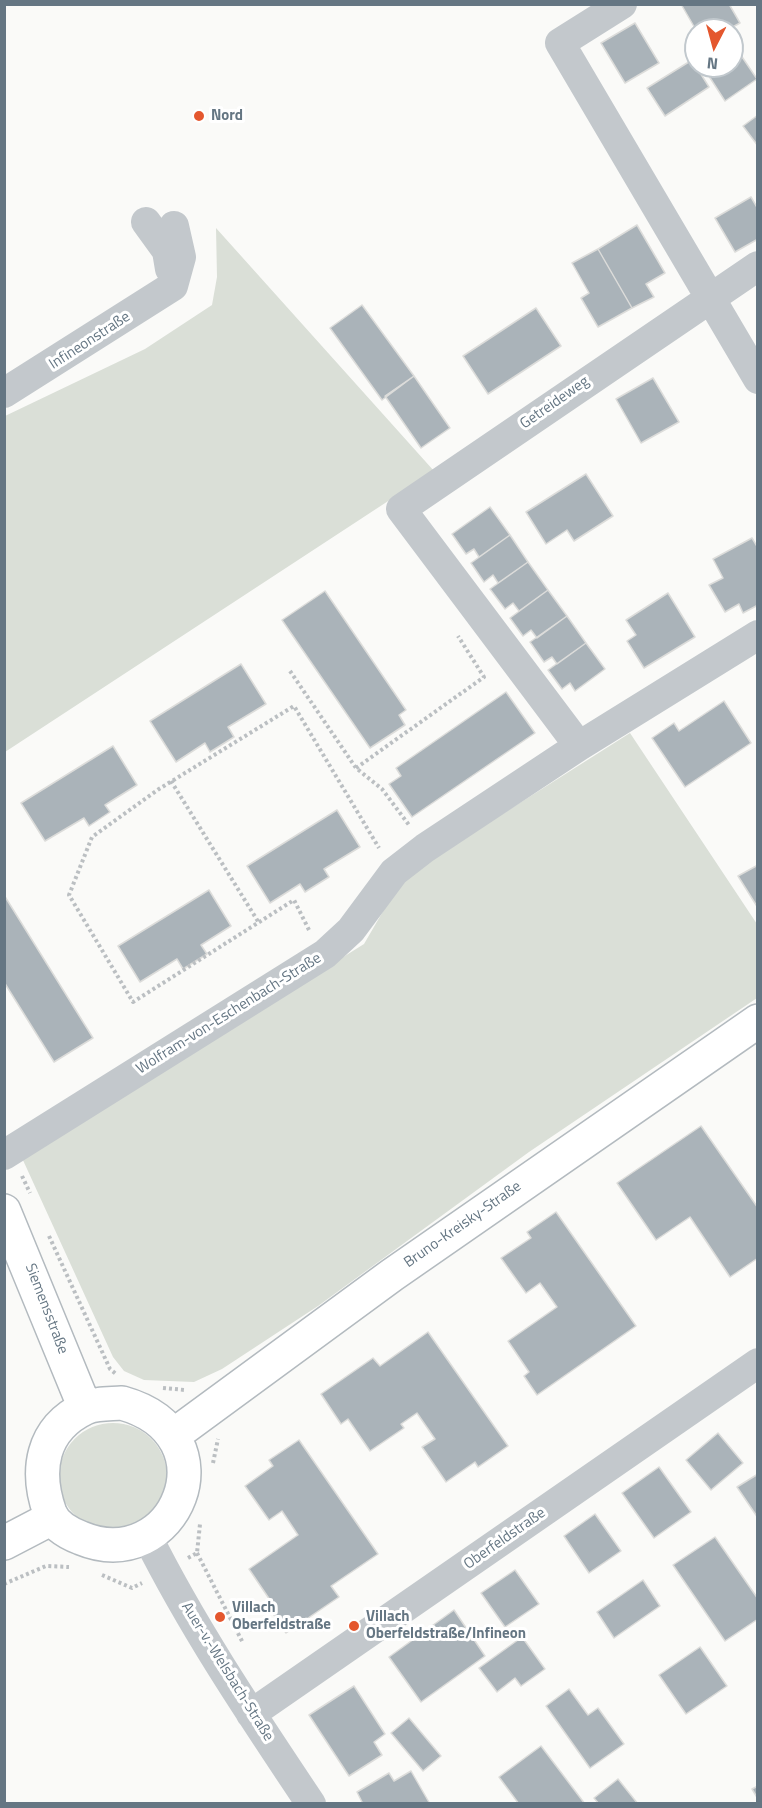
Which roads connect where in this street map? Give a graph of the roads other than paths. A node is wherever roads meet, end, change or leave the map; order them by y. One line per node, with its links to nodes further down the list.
1 (622, 4): 4 (street)
2 (160, 224): 6 (street, Infineonstraße)
3 (758, 266): 4 (street, Getreideweg)
4 (708, 297): 5 (street); 8 (street, Getreideweg)
5 (758, 378)
6 (4, 393)
7 (758, 635): 8 (street, Wolfram-von-Eschenbach-Straße)
8 (579, 746): 10 (street, Wolfram-von-Eschenbach-Straße)
9 (758, 1021): 14 (street, Bruno-Kreisky-Straße)
10 (8, 1153)
11 (19, 1207): 13 (street, Siemensstraße)
12 (758, 1363): 18 (street, Oberfeldstraße)
13 (84, 1408): 14 (street); 15 (street)
14 (174, 1435): 16 (street)
15 (52, 1518): 16 (street); 17 (street)
16 (147, 1536): 18 (street, Auer-v.-Welsbach-Straße)
17 (4, 1544)
18 (251, 1714): 19 (street, Auer-v.-Welsbach-Straße)
19 (311, 1803)

